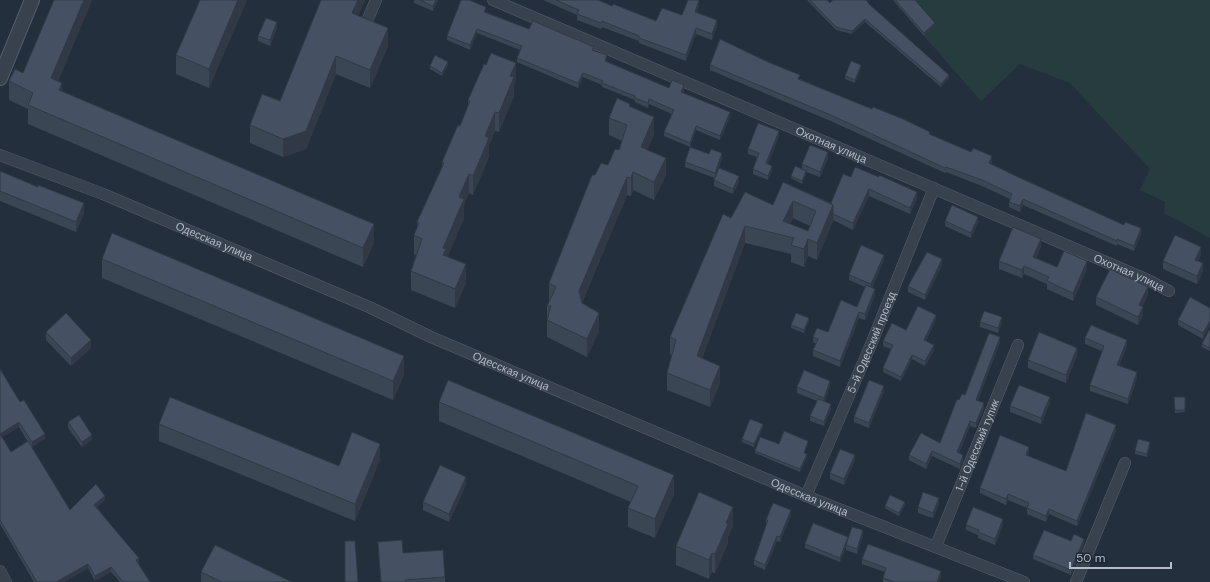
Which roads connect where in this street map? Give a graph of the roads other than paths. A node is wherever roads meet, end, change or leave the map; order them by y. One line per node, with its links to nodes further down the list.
1 (32, 0): 5 (street)
2 (376, 0): 4 (street)
3 (492, 0): 7 (street, Охотная улица)
4 (365, 26)
5 (0, 78)
6 (0, 155): 11 (street, Одесская улица)
7 (934, 188): 8 (street, Охотная улица); 11 (street, 5-й Одесский проезд)
8 (1169, 291)
9 (1018, 345): 12 (street, 1-й Одесский тупик)
10 (1124, 463): 16 (street)
11 (806, 496): 12 (street, Одесская улица)
12 (936, 546): 15 (street, Одесская улица)
13 (0, 571): 14 (street)
14 (6, 582)
15 (1024, 582)
16 (1076, 582)

